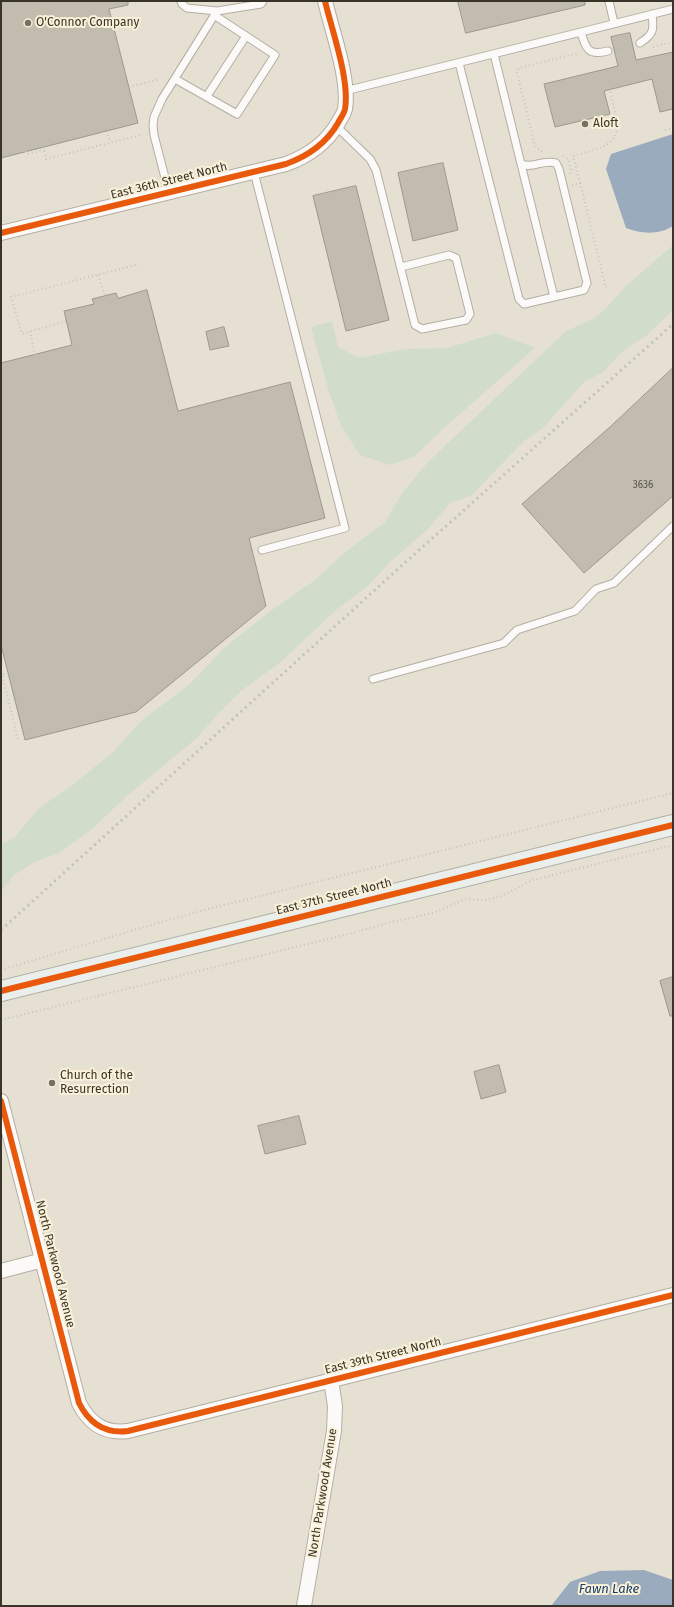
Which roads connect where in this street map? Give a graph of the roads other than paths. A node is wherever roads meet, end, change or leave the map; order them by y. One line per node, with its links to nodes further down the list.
1 (181, 1): 6 (lane)
2 (263, 1): 6 (lane)
3 (325, 1): 16 (street, East 36th Street North)
4 (609, 1): 8 (lane)
5 (673, 9): 7 (lane)
6 (215, 13): 10 (lane); 15 (lane)
7 (652, 14): 8 (lane); 11 (lane)
8 (614, 23): 9 (lane)
9 (581, 32): 12 (lane); 13 (lane)
10 (246, 36): 17 (lane); 17 (lane)
11 (640, 43)
12 (494, 54): 14 (lane); 19 (lane)
13 (610, 54)
14 (459, 63): 16 (lane); 24 (lane)
15 (175, 79): 17 (lane); 21 (lane)
16 (345, 91): 18 (street, East 36th Street North)
17 (207, 96)
18 (334, 129): 20 (street, East 36th Street North); 23 (lane)
19 (521, 164): 24 (lane); 24 (lane)
20 (254, 172): 21 (street, East 36th Street North); 26 (lane)
21 (169, 193): 22 (street, East 36th Street North)
22 (1, 233)
23 (401, 266): 23 (lane)
24 (554, 297)
25 (673, 526): 27 (lane)
26 (262, 550)
27 (373, 679)
28 (673, 825): 29 (main road, East 37th Street North)
29 (1, 991)
30 (1, 1101): 31 (street, North Parkwood Avenue)
31 (43, 1260): 32 (street); 35 (street, North Parkwood Avenue)
32 (1, 1271)
33 (673, 1295): 34 (street, East 39th Street North)
34 (331, 1380): 35 (street, East 39th Street North); 36 (street, North Parkwood Avenue)
35 (98, 1426)
36 (304, 1606)

